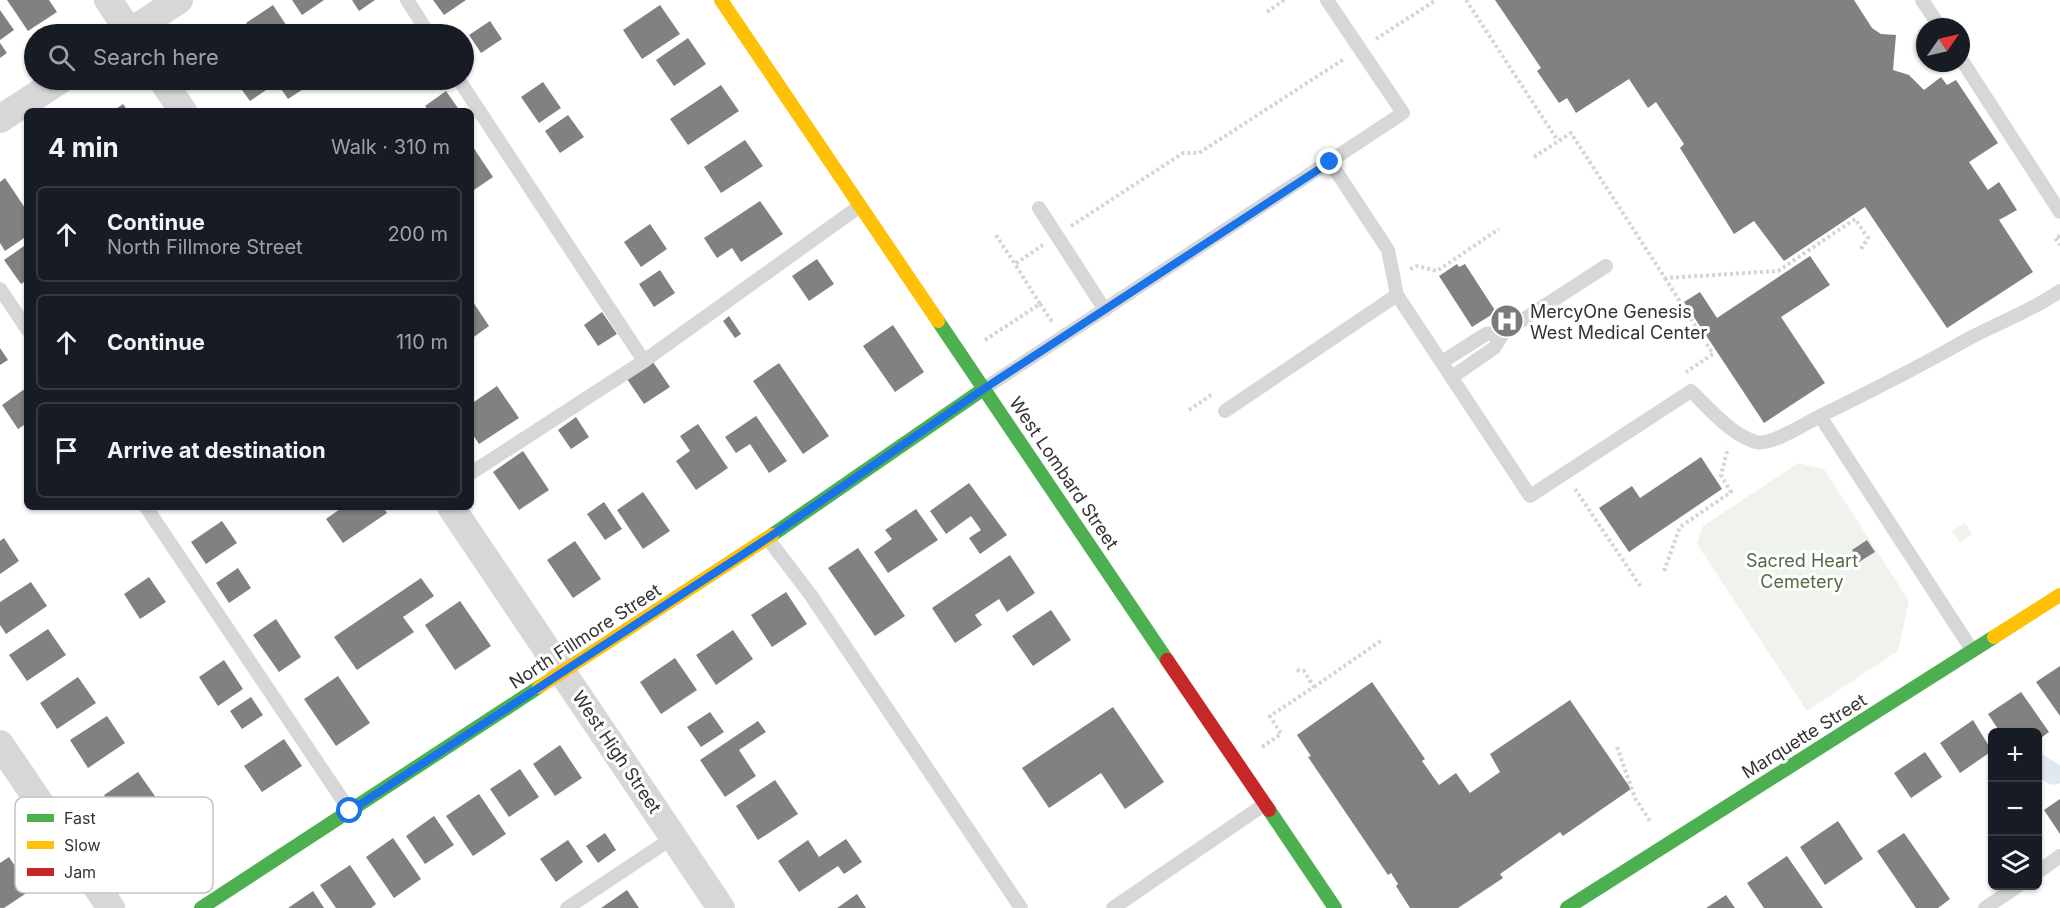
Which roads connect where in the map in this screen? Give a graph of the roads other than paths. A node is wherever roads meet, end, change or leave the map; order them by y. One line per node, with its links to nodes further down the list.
1 (108, 0): 8 (street)
2 (179, 0): 9 (street)
3 (407, 0): 10 (lane)
4 (721, 0): 18 (street, West Lombard Street)
5 (1328, 0): 17 (lane)
6 (1922, 0): 7 (lane)
7 (1934, 18)
8 (124, 24)
9 (144, 24)
10 (423, 24)
11 (1969, 72): 20 (lane)
12 (45, 90): 16 (street)
13 (169, 90): 15 (street)
14 (466, 90): 28 (lane)
15 (181, 108)
16 (0, 119)
17 (1330, 162): 24 (lane); 25 (lane)
18 (861, 206): 28 (lane); 31 (street, West Lombard Street)
19 (1039, 208): 25 (lane)
20 (2060, 212)
21 (1606, 266): 27 (lane)
22 (0, 289): 26 (lane)
23 (2060, 291): 33 (lane)
24 (1397, 295): 29 (lane); 32 (lane)
25 (1105, 310): 31 (lane)
26 (24, 325)
27 (1504, 332): 29 (lane); 30 (lane)
28 (644, 361): 34 (lane)
29 (1442, 362): 30 (lane)
30 (1452, 377): 33 (lane)
31 (985, 388): 37 (street, North Fillmore Street); 43 (street, West Lombard Street)
32 (1225, 411)
33 (1820, 416): 39 (lane)
34 (474, 471)
35 (148, 510): 44 (lane)
36 (454, 510): 40 (street, West High Street)
37 (768, 538): 40 (street, North Fillmore Street); 55 (lane)
38 (2058, 601): 39 (street, Marquette Street)
39 (1972, 650): 50 (street, Marquette Street)
40 (563, 672): 44 (street, North Fillmore Street); 45 (street, West High Street)
41 (0, 744): 42 (street)
42 (36, 797)
43 (1265, 804): 56 (lane); 57 (street, West Lombard Street)
44 (350, 811): 52 (street, North Fillmore Street)
45 (674, 837): 53 (lane); 54 (street, West High Street)
46 (2060, 856): 47 (lane)
47 (2042, 869)
48 (2011, 890): 59 (lane)
49 (101, 893): 51 (street)
50 (1585, 903): 58 (street, Marquette Street)
51 (111, 908)
52 (201, 908)
53 (567, 908)
54 (722, 908)
55 (1021, 908)
56 (1113, 908)
57 (1335, 908)
58 (1567, 908)
59 (1985, 908)

